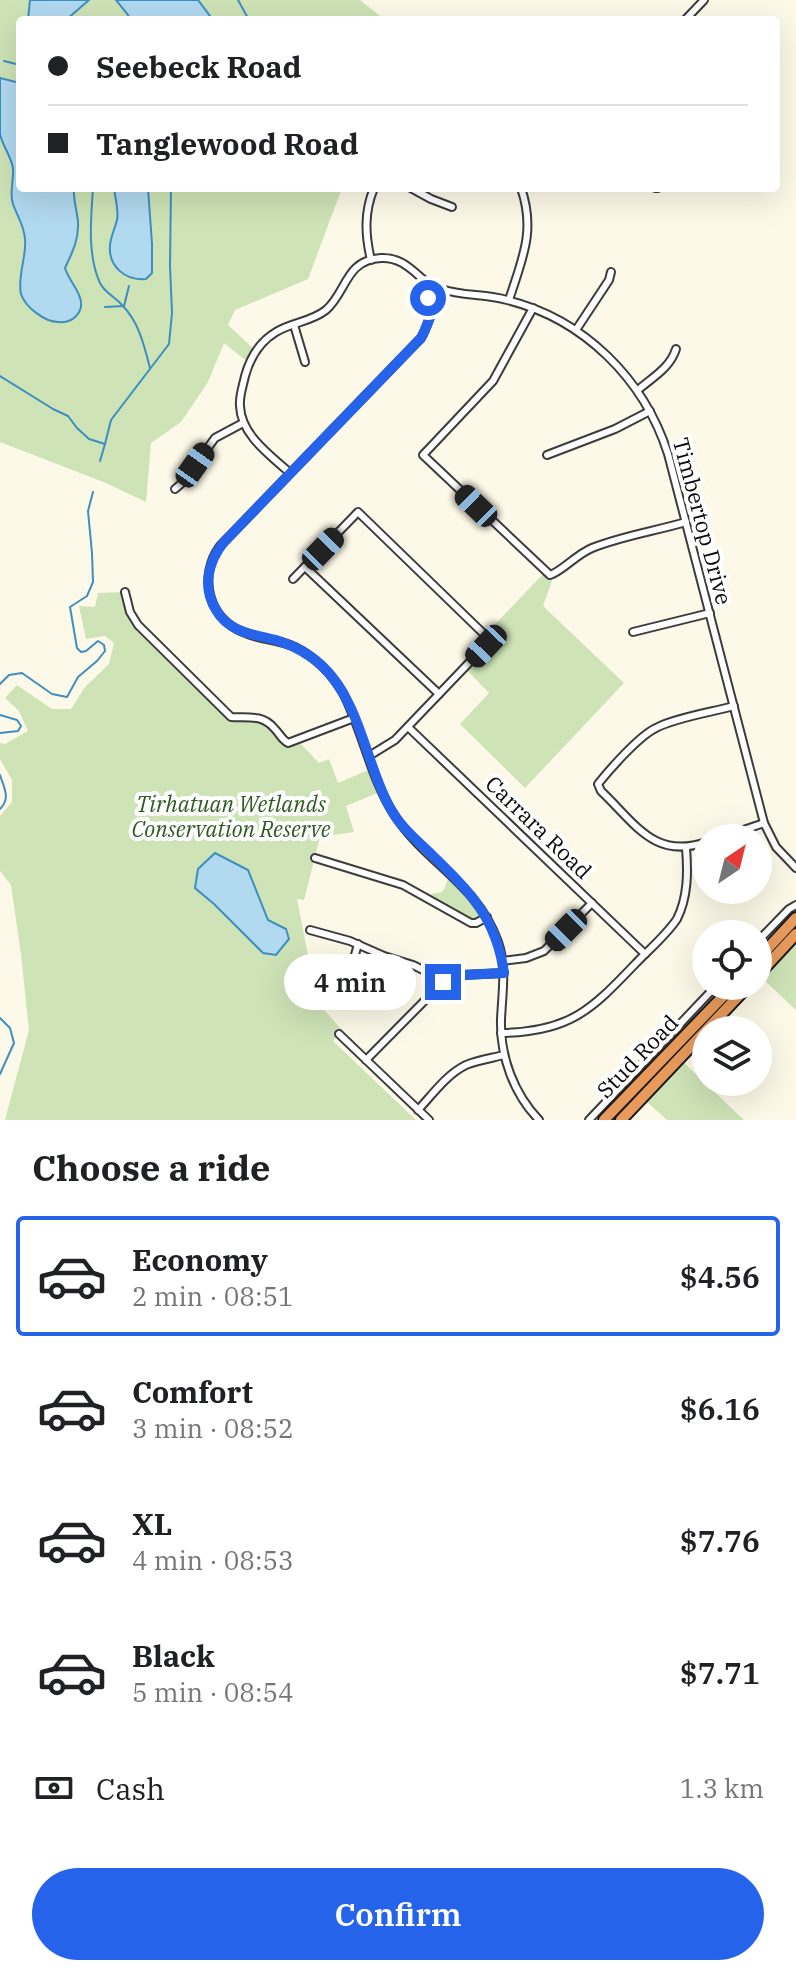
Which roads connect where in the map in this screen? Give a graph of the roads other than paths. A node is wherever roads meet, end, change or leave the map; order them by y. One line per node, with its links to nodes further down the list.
1 (704, 0): 2 (street)
2 (689, 16)
3 (373, 192): 7 (street)
4 (418, 192): 6 (street)
5 (522, 192): 10 (street)
6 (452, 207)
7 (371, 260): 9 (street); 12 (street)
8 (611, 272): 13 (street)
9 (435, 295): 10 (street, Timbertop Drive); 20 (street)
10 (509, 300): 11 (street, Timbertop Drive)
11 (533, 308): 13 (street, Timbertop Drive); 24 (street)
12 (294, 325): 15 (street); 18 (street)
13 (576, 330): 16 (street, Timbertop Drive)
14 (676, 349): 16 (street)
15 (305, 362)
16 (638, 390): 17 (street, Timbertop Drive)
17 (650, 411): 19 (street); 24 (street, Timbertop Drive)
18 (243, 423): 20 (street); 21 (street)
19 (547, 455)
20 (290, 473): 32 (street)
21 (182, 483): 22 (street); 23 (street)
22 (175, 489)
23 (184, 493)
24 (686, 522): 28 (street, Timbertop Drive)
25 (305, 567): 26 (street); 30 (street); 30 (street)
26 (293, 579)
27 (125, 592): 32 (street)
28 (710, 613): 29 (street); 31 (street, Timbertop Drive)
29 (633, 632)
30 (439, 694): 33 (street)
31 (734, 706): 35 (street, Timbertop Drive); 38 (street)
32 (354, 718): 34 (street)
33 (408, 727): 34 (street); 41 (street, Carrara Road)
34 (369, 756): 43 (street)
35 (764, 823): 36 (street); 40 (street, Timbertop Drive)
36 (761, 824)
37 (692, 846): 38 (street)
38 (686, 848): 50 (street)
39 (315, 858): 43 (street)
40 (796, 868)
41 (592, 903): 50 (street, Carrara Road); 52 (street)
42 (796, 905): 45 (street)
43 (487, 917): 52 (street)
44 (796, 918): 49 (highway)
45 (772, 927)
46 (310, 930): 48 (street)
47 (796, 934): 51 (highway)
48 (358, 944): 54 (street); 55 (street)
49 (772, 944)
50 (645, 954): 59 (street)
51 (772, 960)
52 (502, 961): 53 (street)
53 (504, 973): 54 (street); 59 (street)
54 (439, 984): 62 (street)
55 (345, 994)
56 (703, 1000): 66 (street)
57 (720, 1000): 67 (highway, Stud Road)
58 (735, 1000): 68 (highway, Stud Road)
59 (501, 1033): 61 (street)
60 (339, 1034): 62 (street)
61 (504, 1055): 63 (street); 65 (street)
62 (366, 1060): 63 (street)
63 (418, 1110): 64 (street)
64 (429, 1120)
65 (539, 1120)
66 (589, 1120)
67 (604, 1120)
68 (621, 1120)

